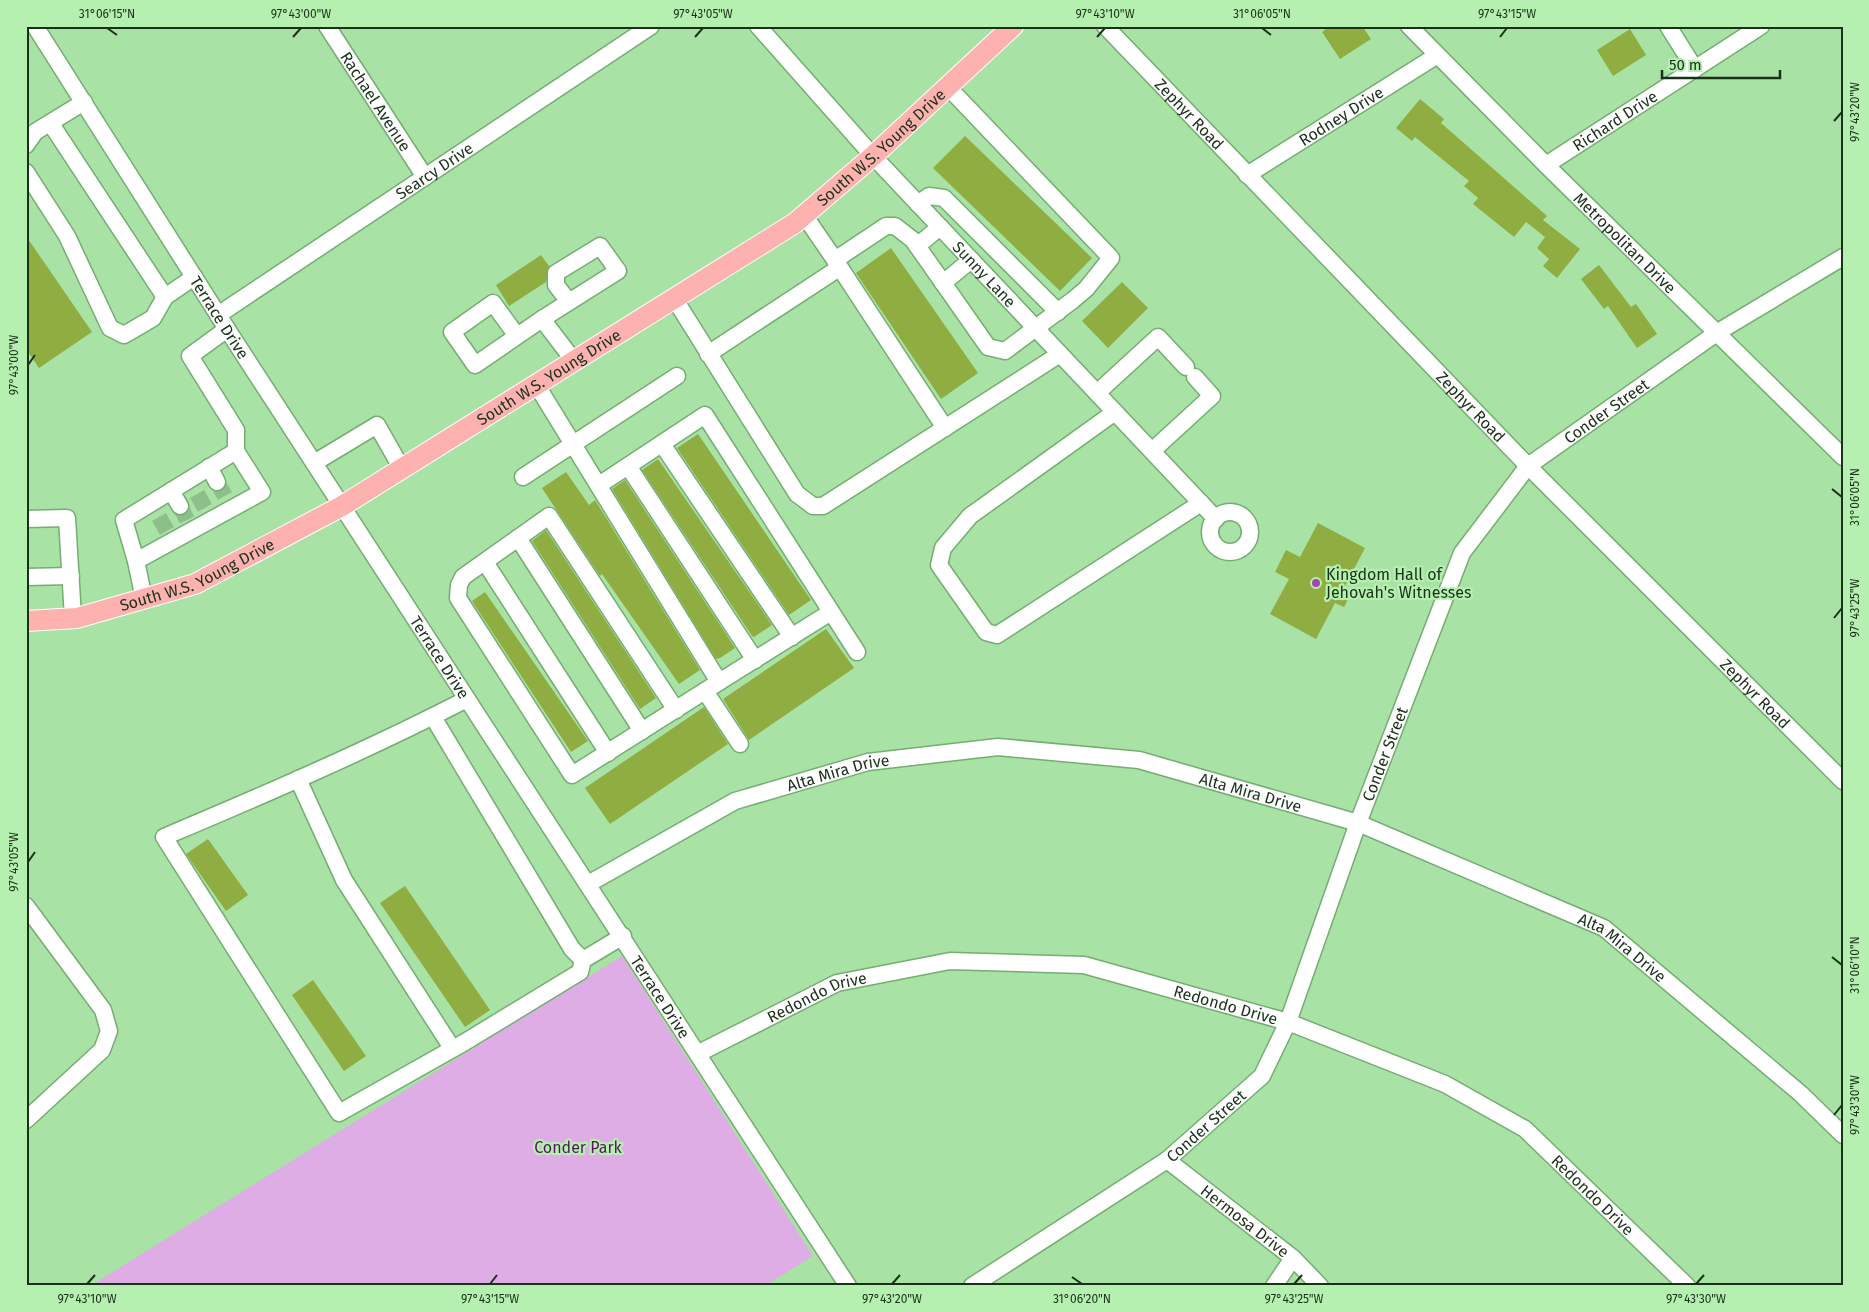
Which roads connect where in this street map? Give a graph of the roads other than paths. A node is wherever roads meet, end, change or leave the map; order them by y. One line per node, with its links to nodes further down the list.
1 (35, 26): 13 (street, Terrace Drive)
2 (327, 26): 20 (street, Rachael Avenue)
3 (651, 26): 20 (street, Searcy Drive)
4 (758, 26): 16 (street, Sunny Lane)
5 (1012, 26): 12 (main road, South W.S. Young Drive)
6 (1105, 26): 19 (street, Zephyr Road)
7 (1409, 26): 10 (street, Metropolitan Drive)
8 (1668, 26): 11 (street)
9 (1761, 26): 11 (street, Richard Drive)
10 (1436, 56): 17 (street, Metropolitan Drive); 19 (street, Rodney Drive)
11 (1695, 69): 17 (street, Richard Drive)
12 (948, 86): 16 (main road, South W.S. Young Drive); 37 (street)
13 (84, 102): 14 (street); 30 (street, Terrace Drive)
14 (50, 124): 15 (street); 33 (street)
15 (26, 145)
16 (873, 156): 21 (street, Sunny Lane); 22 (main road, South W.S. Young Drive)
17 (1546, 165): 42 (street, Metropolitan Drive)
18 (26, 172): 33 (street)
19 (1247, 175): 59 (street, Zephyr Road)
20 (425, 177): 38 (street, Searcy Drive)
21 (918, 204): 23 (street); 24 (street, Sunny Lane)
22 (804, 215): 28 (street); 34 (main road, South W.S. Young Drive)
23 (968, 221): 24 (street); 26 (street)
24 (944, 232): 25 (street); 29 (street, Sunny Lane)
25 (917, 246): 28 (street); 31 (street)
26 (1001, 254): 29 (street); 32 (street)
27 (1843, 257): 42 (street, Conder Street)
28 (837, 264): 44 (street); 51 (street)
29 (977, 266): 31 (street); 36 (street, Sunny Lane)
30 (194, 277): 33 (street); 38 (street, Terrace Drive)
31 (943, 282): 40 (street)
32 (1032, 285): 36 (street); 37 (street)
33 (165, 297)
34 (674, 298): 44 (street); 46 (main road, South W.S. Young Drive)
35 (569, 302): 39 (street)
36 (1013, 304): 40 (street, Sunny Lane)
37 (1058, 312): 40 (street)
38 (218, 315): 41 (street, Terrace Drive)
39 (542, 319): 43 (street); 46 (street)
40 (1036, 328): 45 (street, Sunny Lane)
41 (227, 329): 54 (street); 57 (street, Terrace Drive)
42 (1718, 332): 56 (street, Metropolitan Drive); 59 (street, Conder Street)
43 (517, 336)
44 (708, 354): 51 (street)
45 (1060, 354): 49 (street, Sunny Lane); 51 (street)
46 (574, 361): 48 (main road, South W.S. Young Drive)
47 (678, 376): 52 (street)
48 (536, 384): 52 (street); 61 (main road, South W.S. Young Drive)
49 (1097, 393): 50 (street, Sunny Lane); 55 (street)
50 (1115, 412): 55 (street, Sunny Lane); 67 (street)
51 (945, 428)
52 (573, 444): 62 (street); 63 (street)
53 (662, 444): 58 (street); 79 (street); 82 (street)
54 (236, 450): 60 (street); 65 (street)
55 (1152, 451): 67 (street, Sunny Lane)
56 (1843, 457)
57 (314, 463): 61 (street); 68 (street, Terrace Drive)
58 (628, 466): 63 (street); 84 (street)
59 (1528, 466): 94 (street, Zephyr Road); 95 (street, Conder Street)
60 (209, 467): 65 (street); 66 (street)
61 (402, 468): 68 (main road, South W.S. Young Drive)
62 (523, 477)
63 (599, 485): 85 (street)
64 (171, 490): 66 (street); 70 (street); 72 (street)
65 (225, 495): 66 (street)
66 (201, 500): 70 (street)
67 (1201, 503): 71 (street, Sunny Lane)
68 (342, 506): 78 (main road, South W.S. Young Drive); 87 (street, Terrace Drive)
69 (26, 519): 76 (street)
70 (187, 519): 72 (street)
71 (1216, 519)
72 (163, 523): 74 (street); 74 (street)
73 (518, 538): 75 (street); 88 (street); 90 (street)
74 (136, 561): 78 (street)
75 (484, 562): 92 (street); 92 (street)
76 (71, 576): 77 (street); 80 (street)
77 (26, 577)
78 (144, 599): 80 (main road, South W.S. Young Drive)
79 (832, 612): 82 (street); 83 (street)
80 (73, 618): 81 (main road, South W.S. Young Drive)
81 (26, 621)
82 (792, 637): 84 (street)
83 (857, 652)
84 (755, 660): 85 (street)
85 (719, 682): 86 (street)
86 (705, 691): 88 (street); 91 (street)
87 (467, 699): 89 (street); 96 (street, Terrace Drive)
88 (676, 710): 90 (street)
89 (433, 717): 93 (street); 99 (street)
90 (642, 731): 92 (street)
91 (740, 744)
92 (608, 752)
93 (298, 779): 101 (street); 101 (street)
94 (1843, 781)
95 (1358, 823): 96 (street, Alta Mira Drive); 100 (street, Conder Street); 104 (street, Alta Mira Drive)
96 (588, 884): 98 (street, Terrace Drive)
97 (26, 906): 103 (street)
98 (623, 936): 99 (street); 102 (street, Terrace Drive)
99 (583, 960): 101 (street)
100 (1288, 1022): 102 (street, Redondo Drive); 105 (street, Conder Street); 111 (street, Redondo Drive)
101 (452, 1048)
102 (699, 1053): 107 (street, Terrace Drive)
103 (26, 1120)
104 (1843, 1135)
105 (1167, 1160): 106 (street, Hermosa Drive); 108 (street, Conder Street)
106 (1293, 1258): 109 (street); 110 (street, Hermosa Drive)
107 (848, 1286)
108 (972, 1286)
109 (1274, 1286)
110 (1320, 1286)
111 (1687, 1286)

